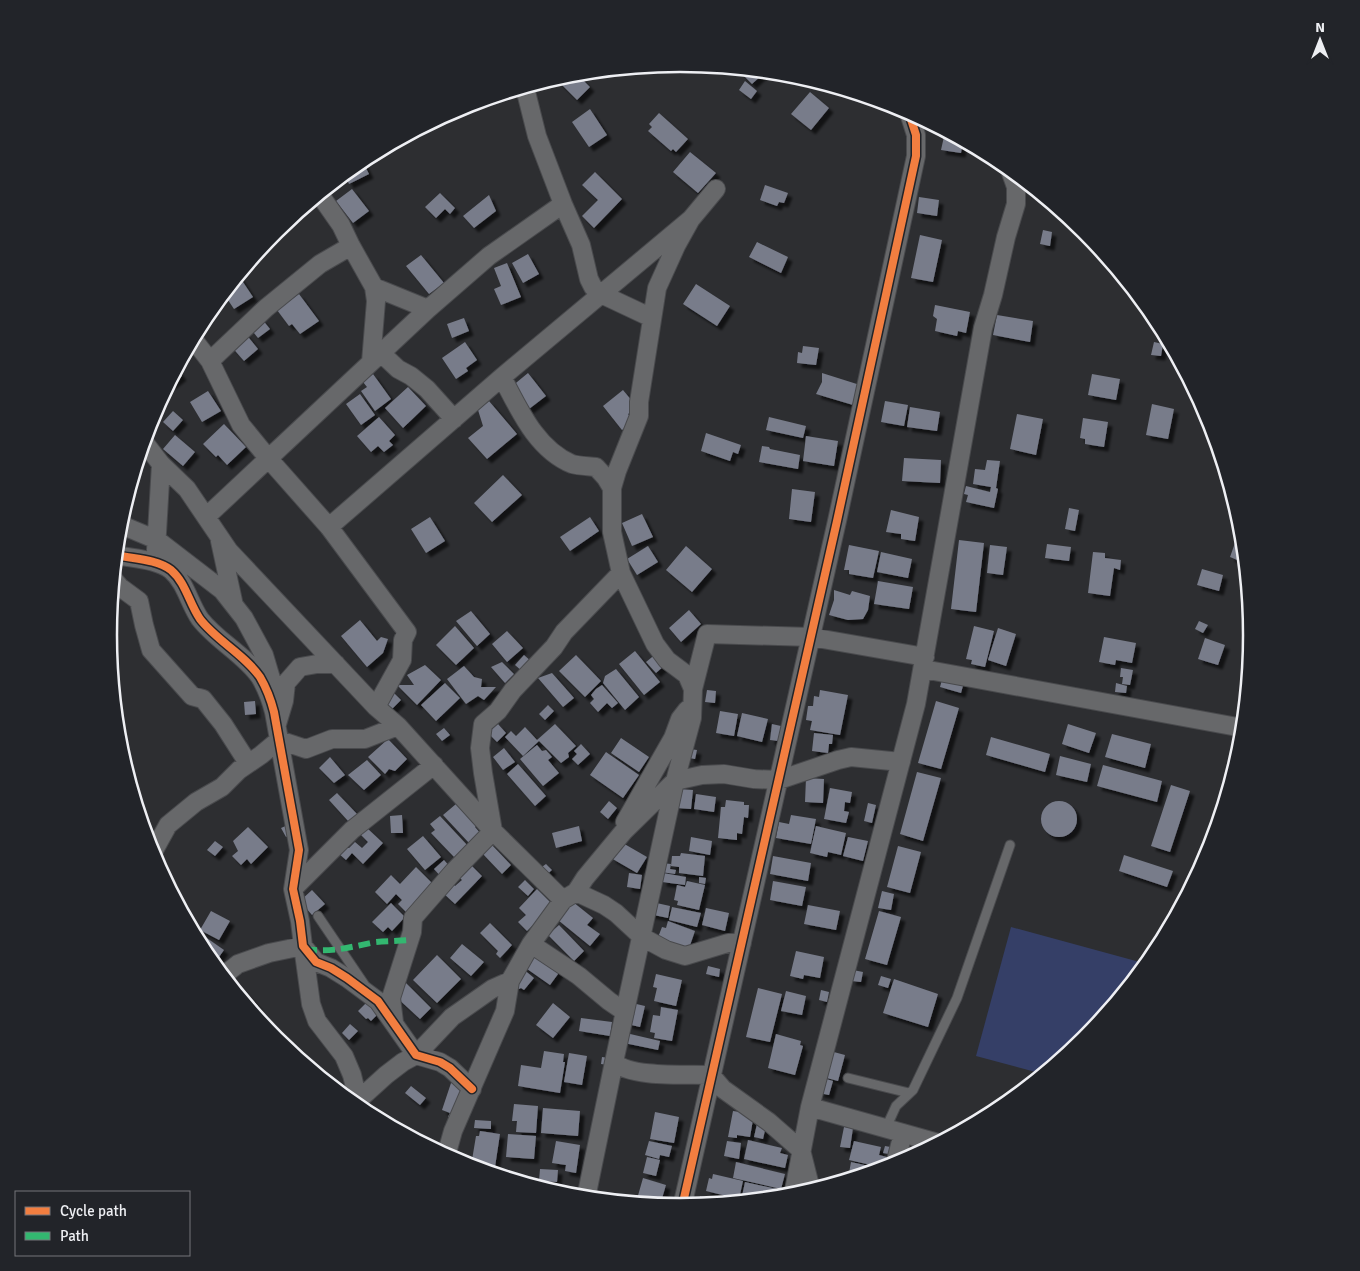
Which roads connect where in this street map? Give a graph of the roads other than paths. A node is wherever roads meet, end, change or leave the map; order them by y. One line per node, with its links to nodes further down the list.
1 (527, 94): 6 (street)
2 (912, 123): 32 (street)
3 (1015, 183): 33 (street)
4 (716, 190): 7 (street)
5 (324, 200): 8 (street)
6 (563, 204): 10 (street); 11 (street)
7 (691, 219): 10 (street); 12 (street)
8 (351, 246): 9 (street); 15 (street)
9 (374, 287): 11 (street); 14 (street)
10 (601, 294): 12 (street); 16 (street)
11 (428, 309): 14 (street)
12 (652, 318): 21 (street)
13 (198, 345): 15 (street)
14 (376, 358): 17 (street); 19 (street)
15 (210, 361): 19 (street)
16 (502, 377): 17 (street); 21 (street)
17 (454, 419): 23 (street)
18 (149, 449): 20 (street)
19 (268, 458): 22 (street); 23 (street)
20 (161, 464): 22 (street); 26 (street)
21 (612, 488): 29 (street)
22 (206, 517): 25 (street)
23 (329, 526): 36 (street)
24 (128, 528): 26 (street)
25 (218, 535): 31 (street); 34 (street)
26 (157, 540): 28 (street); 31 (street)
27 (123, 556): 28 (street)
28 (155, 563): 39 (street)
29 (621, 573): 35 (street); 45 (street)
30 (119, 586): 41 (street)
31 (234, 605): 39 (street)
32 (811, 637): 33 (street); 35 (street); 43 (street)
33 (924, 663): 38 (street); 40 (street)
34 (336, 664): 36 (street); 39 (street)
35 (693, 695): 44 (street); 47 (street)
36 (376, 707): 37 (street)
37 (398, 726): 39 (street); 42 (street)
38 (1235, 726)
39 (277, 732): 41 (street); 49 (street)
40 (901, 762): 43 (street); 69 (street)
41 (248, 763): 46 (street)
42 (434, 765): 45 (street); 49 (street)
43 (779, 780): 44 (street); 53 (street)
44 (675, 781): 47 (street); 52 (street)
45 (493, 831): 50 (street); 60 (street)
46 (157, 844)
47 (613, 844): 50 (street)
48 (1010, 845): 66 (lane)
49 (293, 889): 55 (street)
50 (569, 896): 52 (street); 54 (street)
51 (318, 916): 58 (lane)
52 (642, 937): 53 (street); 59 (street)
53 (742, 943): 63 (street)
54 (531, 944): 57 (street); 59 (street)
55 (303, 946): 56 (street); 58 (street); 67 (street)
56 (229, 972)
57 (510, 981): 61 (street); 65 (street)
58 (374, 998): 60 (street)
59 (625, 1012): 62 (street)
60 (394, 1024): 61 (street)
61 (416, 1055): 65 (street); 68 (street)
62 (614, 1062): 63 (street); 78 (street)
63 (711, 1074): 74 (street); 79 (street)
64 (848, 1078): 66 (lane)
65 (472, 1088): 73 (street)
66 (909, 1093): 70 (lane)
67 (355, 1095)
68 (360, 1099)
69 (810, 1107): 70 (street); 74 (street)
70 (886, 1128): 71 (street)
71 (903, 1133): 72 (street); 75 (street)
72 (928, 1140)
73 (448, 1148)
74 (801, 1150): 76 (street); 77 (street)
75 (898, 1155)
76 (809, 1183)
77 (795, 1187)
78 (587, 1191)
79 (684, 1198)

